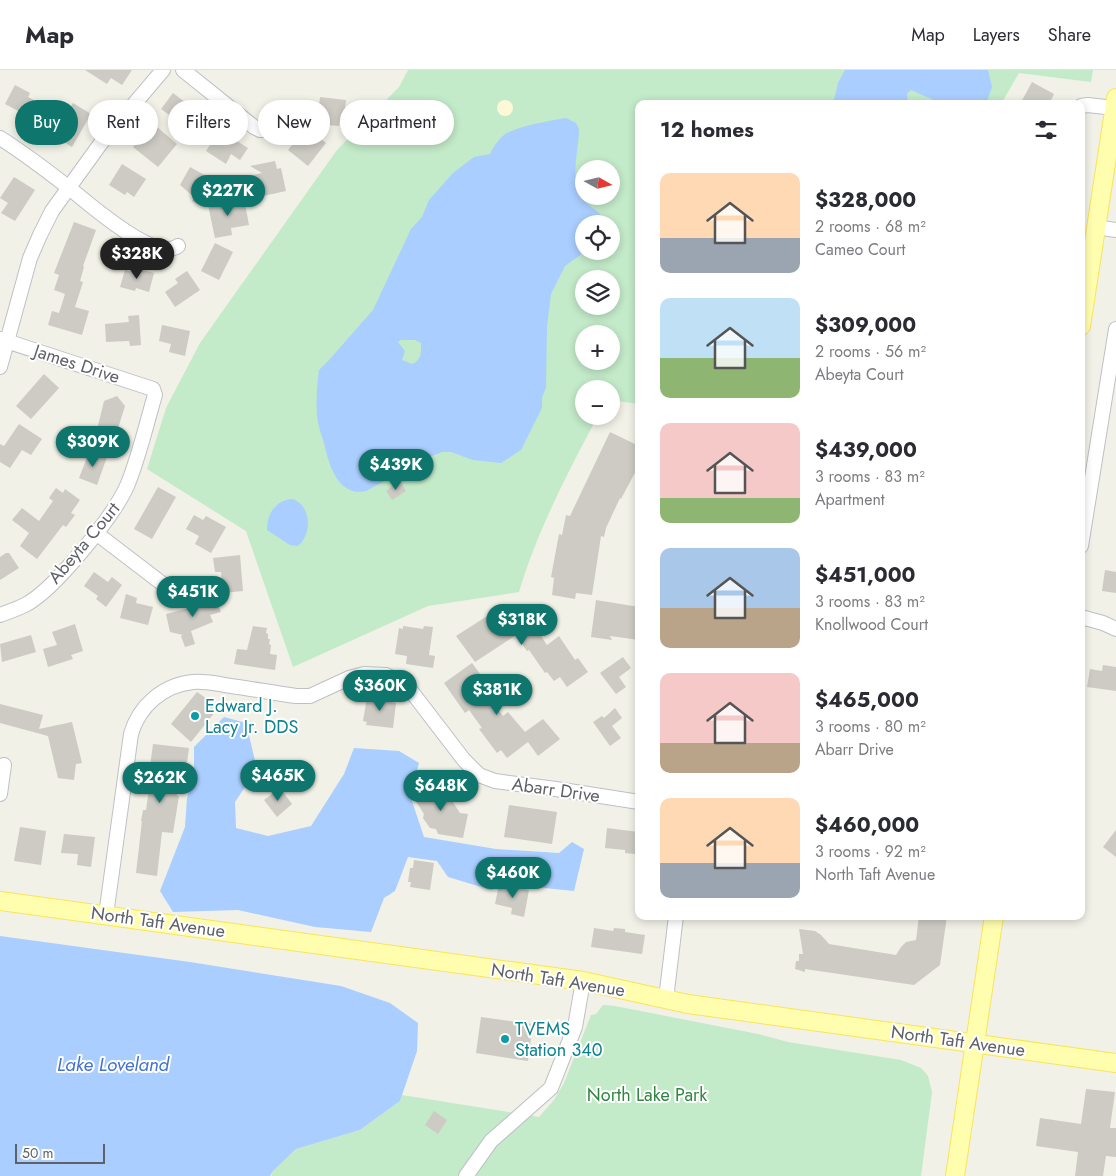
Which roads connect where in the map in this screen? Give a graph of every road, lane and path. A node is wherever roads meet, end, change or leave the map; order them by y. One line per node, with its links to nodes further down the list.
1 (163, 70): 7 (street)
2 (183, 70): 5 (street)
3 (1115, 103): 4 (street); 8 (main road)
4 (1085, 105)
5 (258, 129)
6 (0, 138): 7 (street)
7 (69, 188): 10 (street); 13 (street)
8 (1096, 227): 9 (street); 11 (main road)
9 (1116, 230)
10 (178, 246)
11 (1085, 300)
12 (1116, 329): 16 (street)
13 (4, 340): 14 (street); 15 (street, James Drive)
14 (0, 367)
15 (153, 389): 17 (street, Abeyta Court)
16 (1085, 521)
17 (96, 533): 18 (street); 19 (street, Abeyta Court)
18 (168, 588)
19 (0, 615)
20 (1085, 618): 21 (street)
21 (1116, 629)
22 (4, 765): 23 (street)
23 (0, 794)
24 (635, 801): 26 (street, Abarr Drive)
25 (0, 901): 26 (main road, North Taft Avenue)
26 (106, 915): 29 (main road, North Taft Avenue)
27 (676, 920): 30 (street)
28 (993, 920): 31 (main road)
29 (583, 981): 30 (main road, North Taft Avenue); 33 (street)
30 (666, 999): 31 (main road, North Taft Avenue)
31 (976, 1043): 32 (main road, North Taft Avenue); 34 (main road)
32 (1116, 1063)
33 (466, 1176)
34 (955, 1176)

